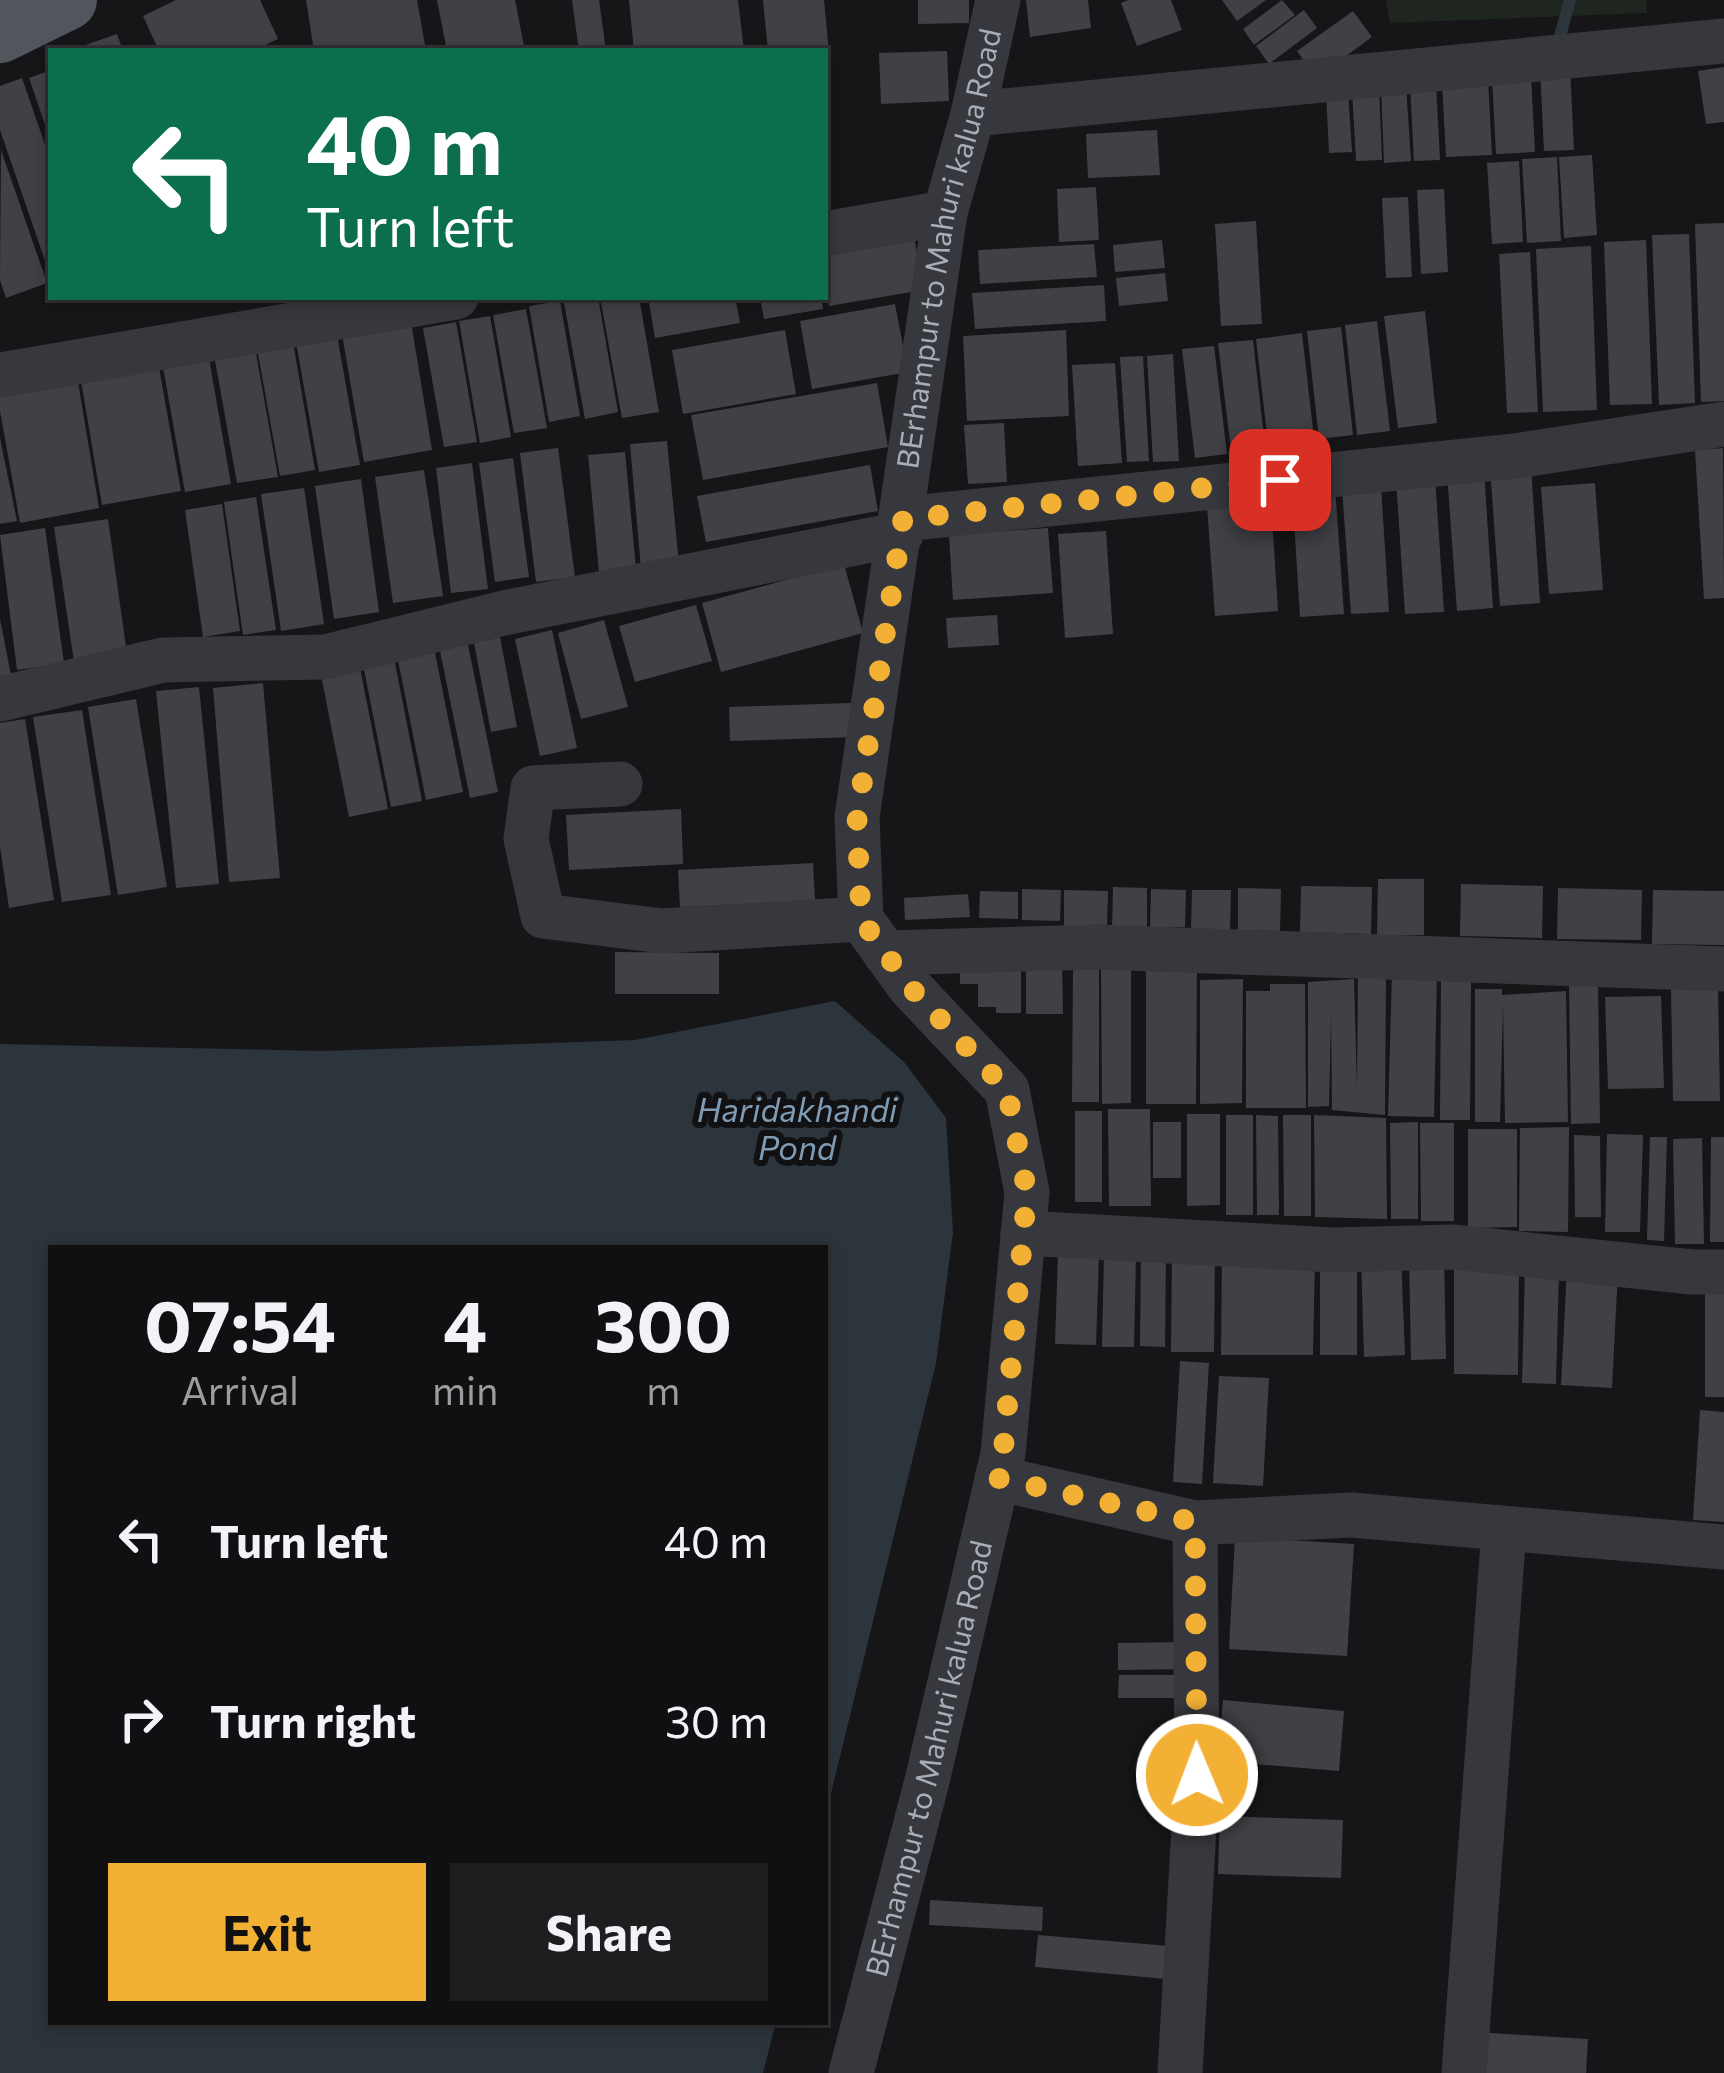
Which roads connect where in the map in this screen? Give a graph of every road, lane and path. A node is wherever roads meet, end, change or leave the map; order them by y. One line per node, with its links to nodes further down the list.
1 (67, 0): 3 (main road)
2 (998, 0): 5 (street, BErhampur to Mahuri kalua Road)
3 (0, 34)
4 (1724, 41): 5 (street)
5 (973, 115): 6 (street, BErhampur to Mahuri kalua Road)
6 (945, 214): 7 (street); 11 (street, BErhampur to Mahuri kalua Road)
7 (828, 234)
8 (438, 300): 9 (street)
9 (0, 375)
10 (1724, 424): 11 (street)
11 (902, 526): 12 (street); 14 (street, BErhampur to Mahuri kalua Road)
12 (0, 699)
13 (620, 784): 14 (street)
14 (873, 936): 15 (street); 16 (street, BErhampur to Mahuri kalua Road)
15 (1724, 969)
16 (1023, 1233): 17 (street); 18 (street, BErhampur to Mahuri kalua Road)
17 (1724, 1272)
18 (997, 1478): 19 (street); 22 (street, BErhampur to Mahuri kalua Road)
19 (1195, 1522): 20 (street); 23 (street)
20 (1504, 1528): 21 (street); 24 (street)
21 (1724, 1547)
22 (850, 2073)
23 (1180, 2073)
24 (1464, 2073)

